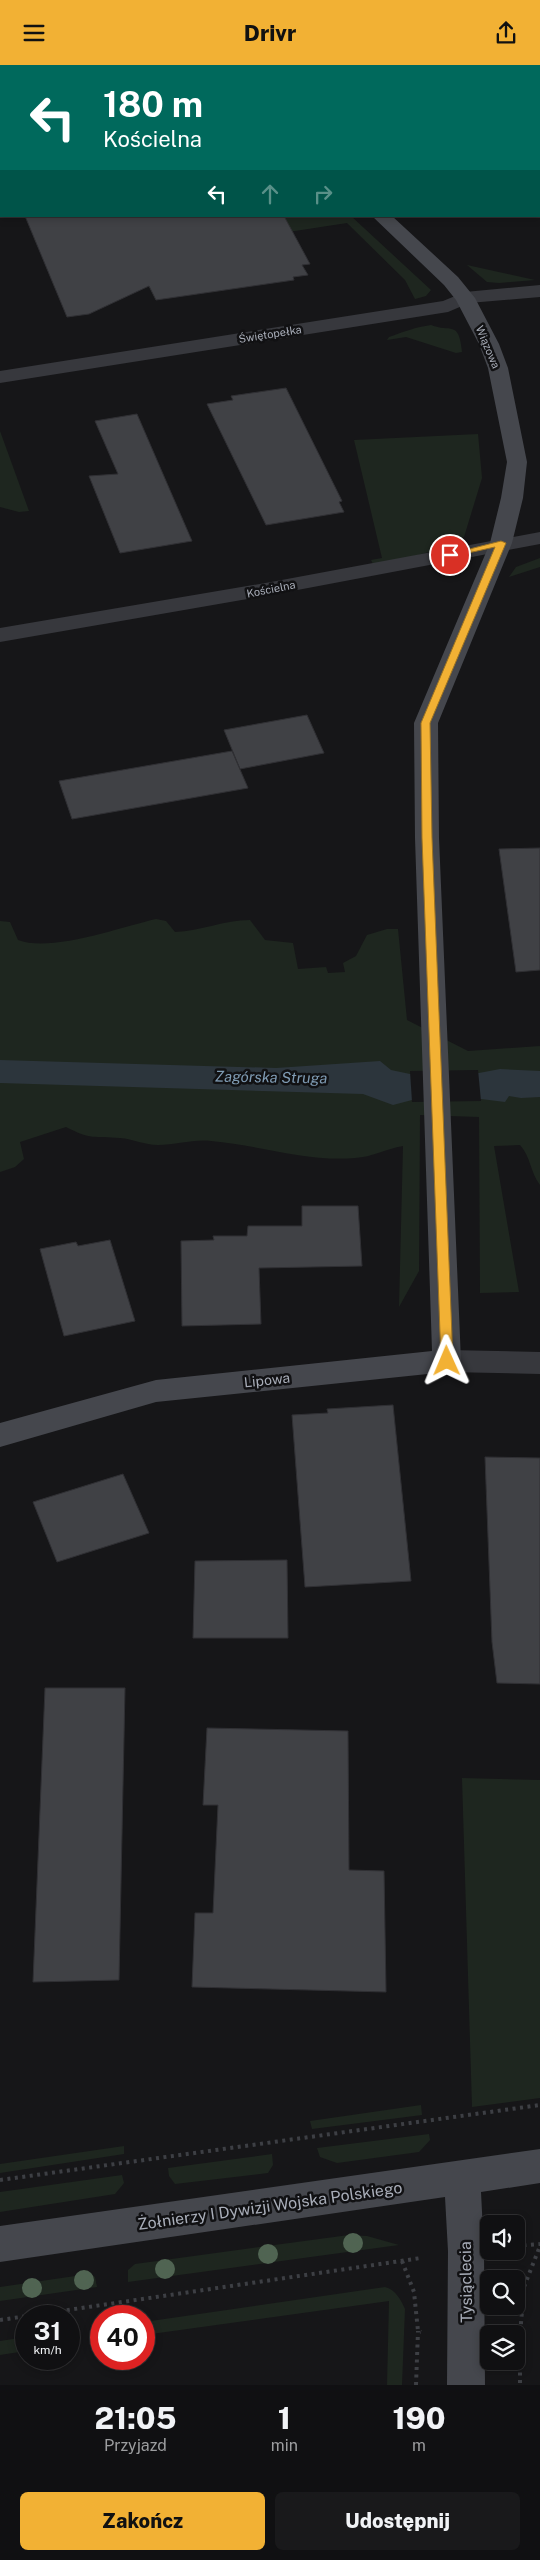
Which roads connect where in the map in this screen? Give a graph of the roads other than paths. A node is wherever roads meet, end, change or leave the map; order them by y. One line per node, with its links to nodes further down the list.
1 (382, 217): 3 (street, Wiązowa)
2 (540, 291): 3 (street, Świętopełka)
3 (465, 298): 4 (street, Świętopełka); 6 (street, Wiązowa)
4 (0, 377)
5 (540, 538): 6 (street, Kościelna)
6 (501, 543): 7 (street, Kościelna); 8 (street, Wiązowa)
7 (0, 635)
8 (447, 1361): 9 (street, Lipowa); 10 (street, Lipowa)
9 (540, 1363)
10 (0, 1435)
11 (540, 2166): 12 (street, Żołnierzy I Dywizji Wojska Polskiego)
12 (462, 2179): 13 (street, Żołnierzy I Dywizji Wojska Polskiego); 14 (street, Tysiąclecia)
13 (0, 2244)
14 (466, 2385)

